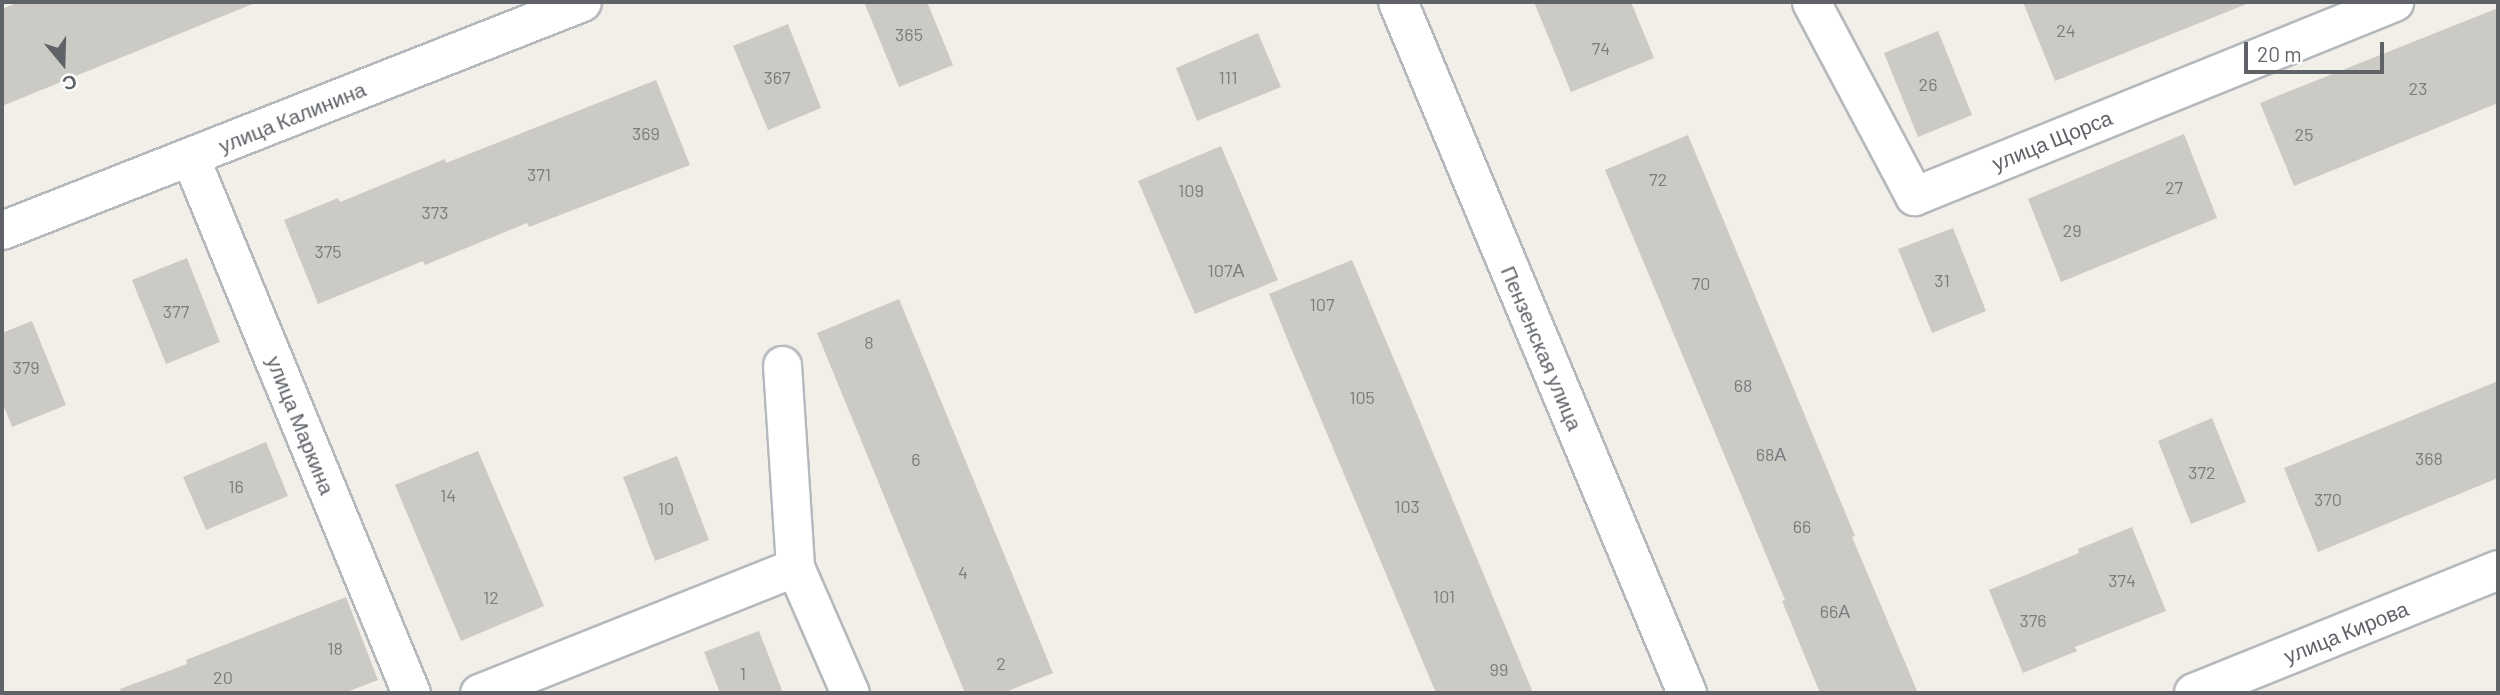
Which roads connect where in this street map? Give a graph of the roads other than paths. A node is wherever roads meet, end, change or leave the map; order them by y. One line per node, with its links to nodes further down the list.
1 (582, 2): 5 (street, улица Калинина)
2 (1398, 2): 13 (street, Пензенская улица)
3 (1811, 2): 4 (street, улица Щорса)
4 (2395, 2)
5 (190, 157): 6 (street, улица Калинина); 10 (street, улица Маркина)
6 (2, 230)
7 (782, 365): 8 (street)
8 (795, 567): 11 (street); 12 (street)
9 (2498, 570): 14 (street, улица Кирова)
10 (411, 693)
11 (479, 693)
12 (850, 693)
13 (1687, 693)
14 (2194, 693)

